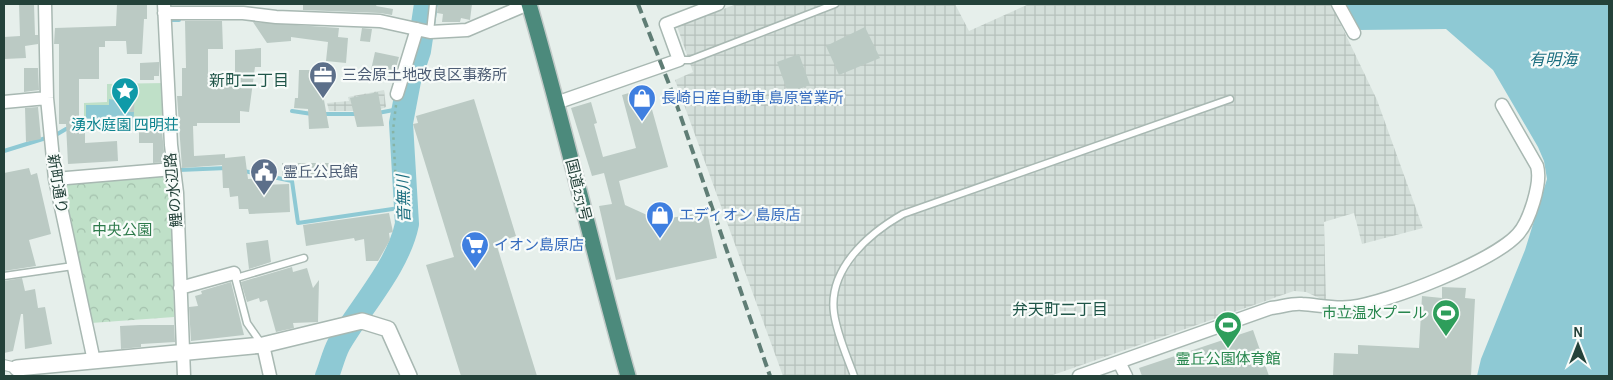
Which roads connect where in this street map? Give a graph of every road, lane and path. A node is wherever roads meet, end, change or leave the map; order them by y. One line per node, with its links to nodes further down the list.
1 (45, 4): 12 (street, 新町通り)
2 (434, 4): 8 (lane)
3 (528, 4): 8 (street); 15 (highway, 国道251号)
4 (718, 4): 10 (street)
5 (835, 4): 10 (lane)
6 (1338, 4): 9 (street)
7 (164, 8): 8 (street); 17 (street, 鯉の水辺路)
8 (423, 31): 11 (street)
9 (1354, 33)
10 (679, 60): 15 (street)
11 (397, 94): 19 (path)
12 (47, 98): 14 (street); 18 (street, 新町通り)
13 (1230, 99): 34 (lane)
14 (4, 102)
15 (556, 103): 33 (highway, 国道251号)
16 (1502, 104): 28 (street)
17 (173, 169): 18 (street); 24 (street, 鯉の水辺路)
18 (55, 179): 21 (street, 新町通り)
19 (396, 184)
20 (304, 258): 23 (lane)
21 (73, 266): 22 (lane); 27 (street, 新町通り)
22 (4, 276)
23 (235, 276): 24 (street); 25 (lane)
24 (180, 288): 26 (street, 鯉の水辺路)
25 (263, 345): 26 (street); 31 (street); 32 (street)
26 (183, 354): 27 (street); 30 (street, 鯉の水辺路)
27 (94, 361): 29 (street)
28 (1118, 362): 35 (street); 36 (street)
29 (13, 370)
30 (184, 376)
31 (270, 376)
32 (409, 376)
33 (628, 376)
34 (854, 376)
35 (1078, 376)
36 (1126, 376)

